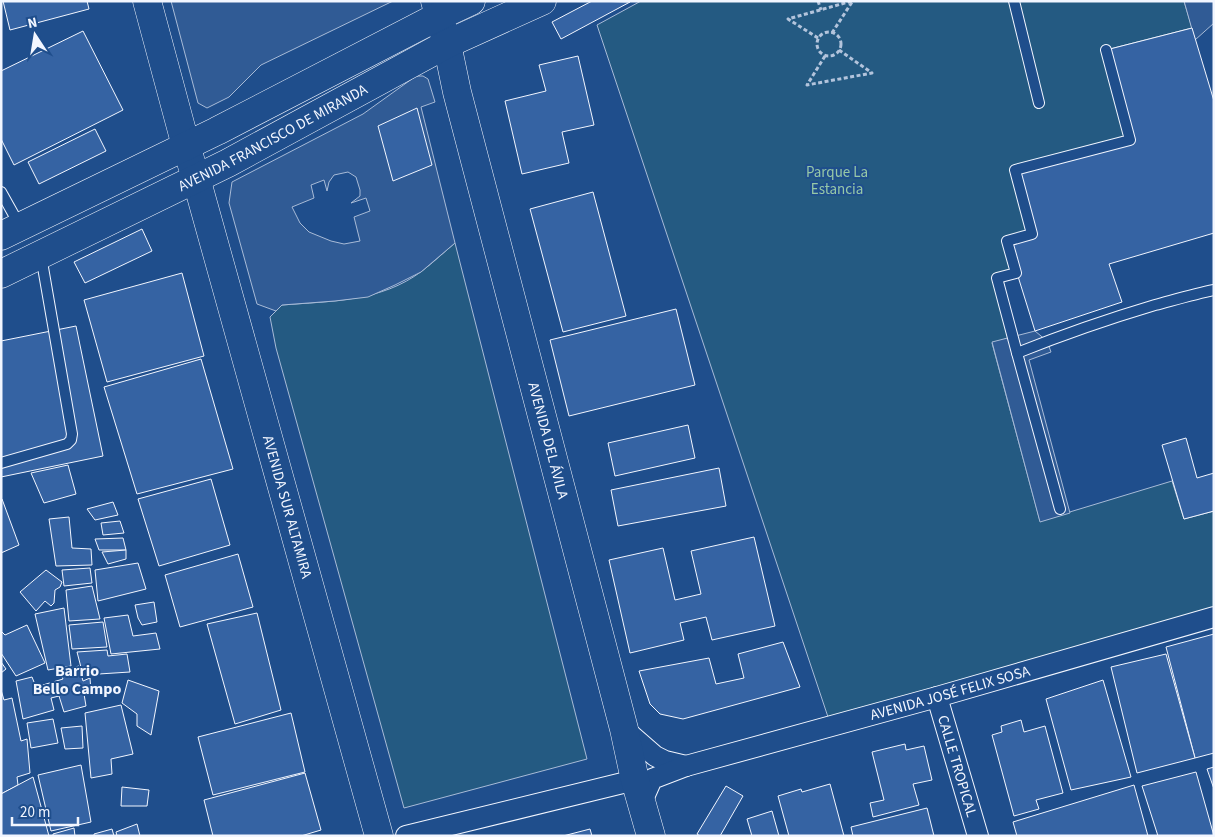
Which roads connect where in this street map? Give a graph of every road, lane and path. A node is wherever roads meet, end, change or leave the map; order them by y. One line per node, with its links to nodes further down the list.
1 (147, 1): 16 (main road, AVENIDA SUR ALTAMIRA)
2 (471, 1): 7 (main road, AVENIDA FRANCISCO DE MIRANDA)
3 (542, 1): 11 (main road, AVENIDA FRANCISCO DE MIRANDA)
4 (818, 1): 8 (path)
5 (852, 1): 8 (path); 9 (path)
6 (1014, 1): 15 (lane)
7 (437, 9): 11 (main road, AVENIDA DEL ÁVILA); 16 (main road, AVENIDA FRANCISCO DE MIRANDA)
8 (820, 10): 10 (path)
9 (832, 33): 10 (path); 12 (path)
10 (818, 38): 14 (path)
11 (447, 44): 17 (main road, AVENIDA FRANCISCO DE MIRANDA); 28 (main road, AVENIDA DEL ÁVILA)
12 (839, 50): 14 (path); 14 (path)
13 (1106, 50): 23 (lane)
14 (825, 56)
15 (1039, 103)
16 (186, 146): 17 (main road, AVENIDA SUR ALTAMIRA); 19 (main road, AVENIDA FRANCISCO DE MIRANDA)
17 (196, 178): 20 (main road, AVENIDA FRANCISCO DE MIRANDA); 32 (main road, AVENIDA SUR ALTAMIRA)
18 (1, 192): 19 (lane)
19 (11, 231)
20 (41, 255): 21 (main road, AVENIDA FRANCISCO DE MIRANDA); 24 (lane)
21 (1, 274)
22 (1214, 290): 23 (lane)
23 (1018, 353): 25 (lane)
24 (1, 463)
25 (1060, 509)
26 (1214, 617): 27 (street, AVENIDA JOSÉ FELIX SOSA)
27 (937, 697): 29 (street, AVENIDA JOSÉ FELIX SOSA); 35 (street, CALLE TROPICAL)
28 (624, 729): 29 (street); 30 (main road, AVENIDA DEL ÁVILA)
29 (686, 766): 31 (street, AVENIDA JOSÉ FELIX SOSA)
30 (635, 780): 31 (main road, AVENIDA DEL ÁVILA); 33 (street)
31 (644, 809): 34 (main road, AVENIDA DEL ÁVILA)
32 (379, 836)
33 (406, 836)
34 (651, 836)
35 (978, 836)

